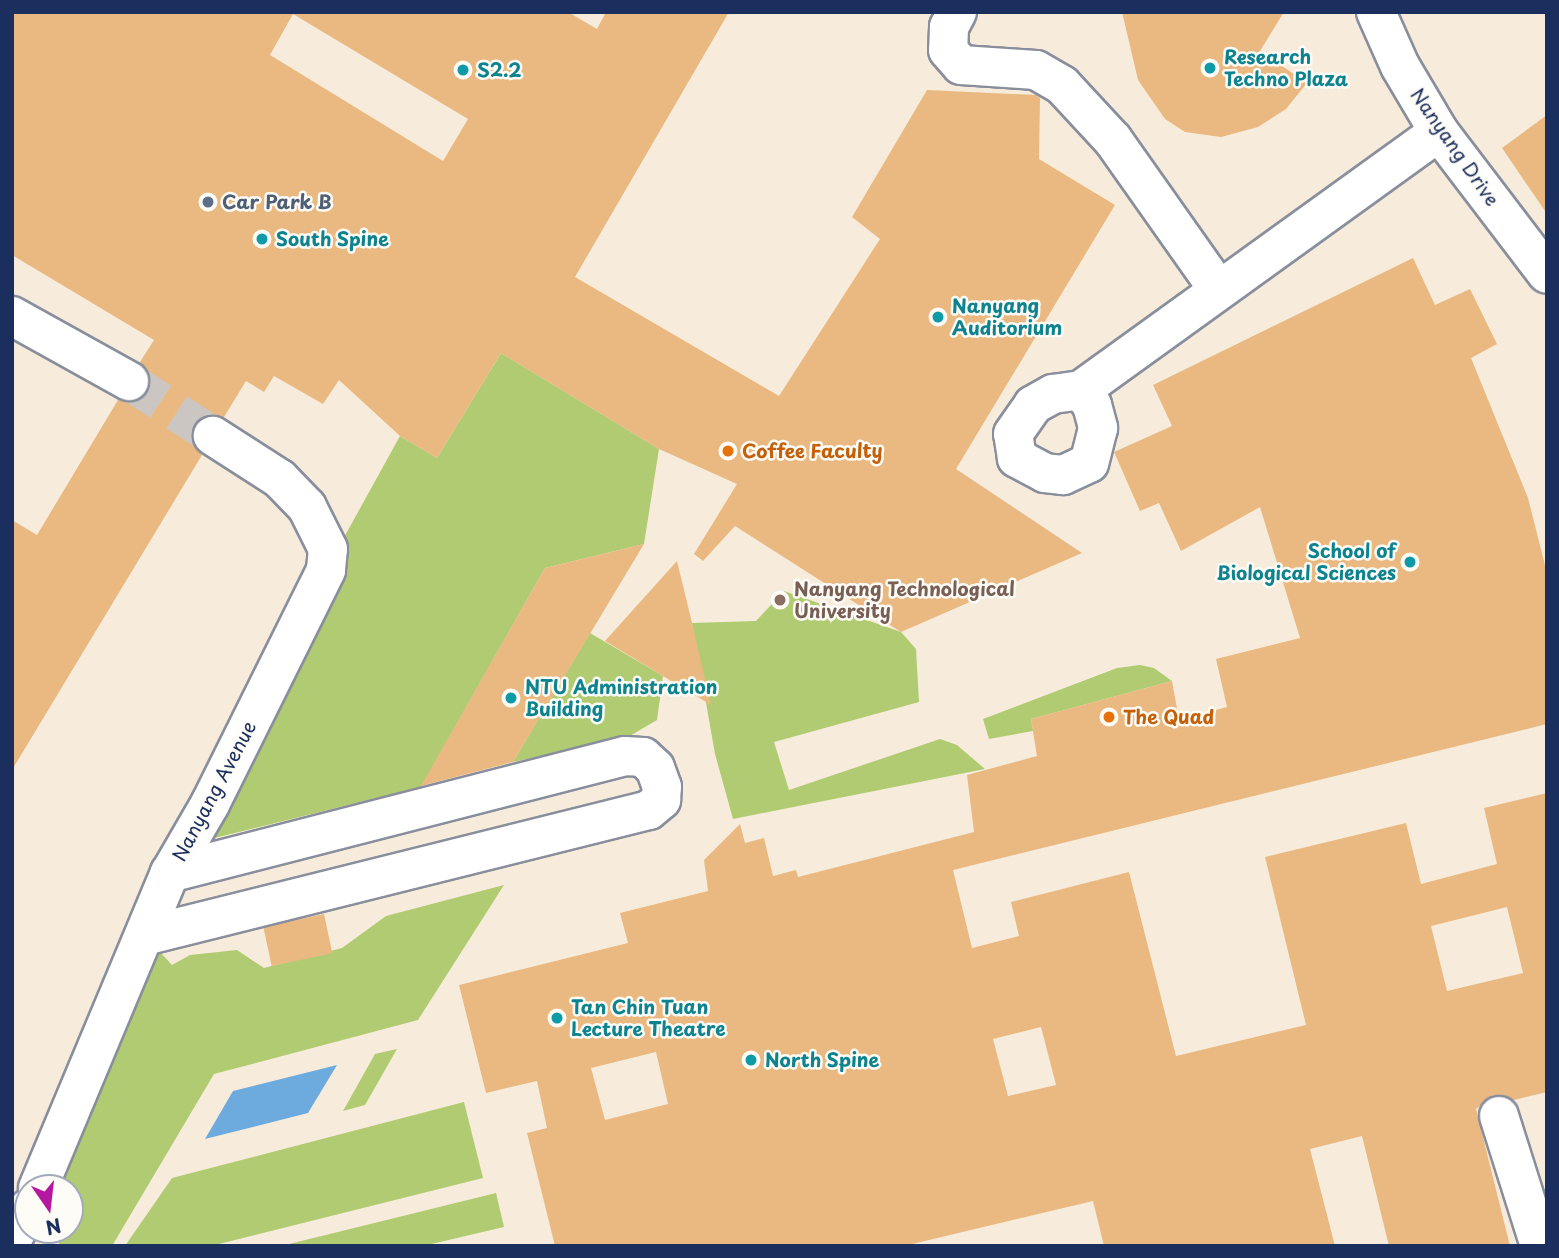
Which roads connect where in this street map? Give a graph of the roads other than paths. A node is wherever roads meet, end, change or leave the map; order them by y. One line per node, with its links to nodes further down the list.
1 (957, 12): 5 (street)
2 (1376, 12): 3 (street, Nanyang Drive)
3 (1439, 132): 4 (street, Nanyang Drive); 5 (street)
4 (1547, 274)
5 (1218, 289): 8 (street)
6 (12, 316): 7 (street)
7 (129, 381)
8 (1081, 390)
9 (213, 436): 12 (street, Nanyang Avenue)
10 (394, 815): 11 (street); 11 (street); 12 (street)
11 (411, 872): 13 (street)
12 (170, 873): 13 (street, Nanyang Avenue)
13 (144, 936): 15 (street, Nanyang Avenue)
14 (1499, 1115): 16 (street)
15 (44, 1174)
16 (1540, 1246)

